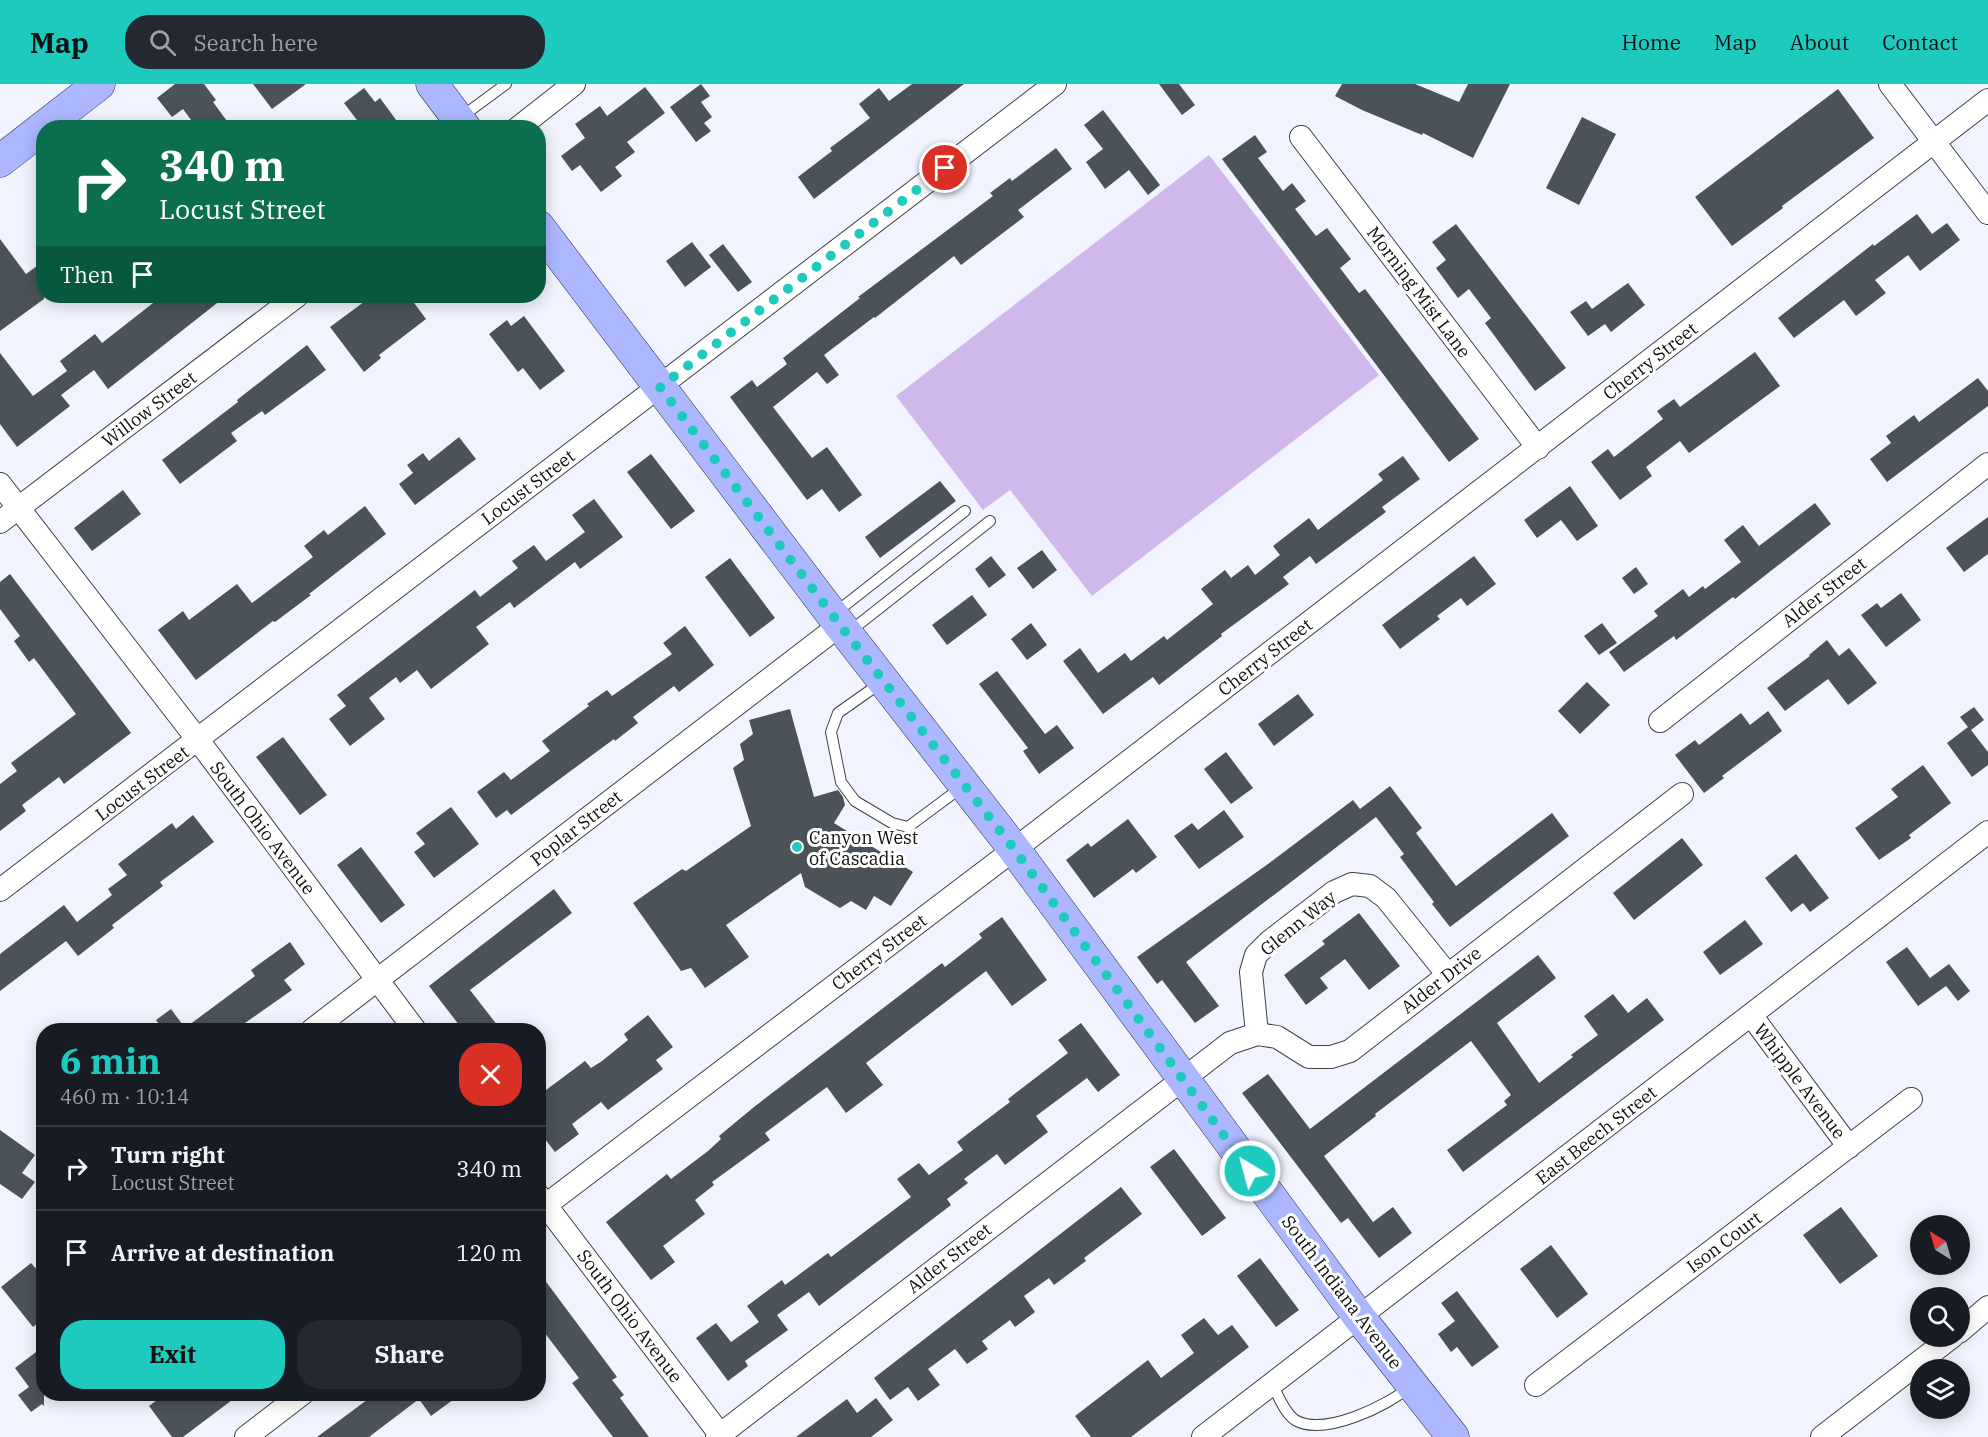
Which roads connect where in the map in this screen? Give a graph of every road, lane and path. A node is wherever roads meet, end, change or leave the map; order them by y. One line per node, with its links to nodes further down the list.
1 (432, 84): 9 (main road)
2 (506, 84): 10 (lane)
3 (574, 84): 11 (street)
4 (1055, 84): 19 (street, Locust Street)
5 (1890, 84): 14 (street)
6 (83, 89): 8 (main road)
7 (1988, 100): 14 (street, Cherry Street)
8 (47, 120)
9 (460, 120)
10 (465, 120)
11 (528, 120)
12 (36, 130): 15 (main road)
13 (1301, 137): 20 (street, Morning Mist Lane)
14 (1934, 142): 16 (street); 20 (street, Cherry Street)
15 (0, 161)
16 (1988, 213)
17 (546, 237): 19 (main road, South Indiana Avenue)
18 (288, 303): 23 (street, Willow Street)
19 (660, 387): 27 (main road, South Indiana Avenue); 30 (street, Locust Street)
20 (1538, 448): 34 (street, Cherry Street)
21 (1988, 464): 29 (street, Alder Street)
22 (0, 484): 23 (street, South Ohio Avenue)
23 (19, 508): 26 (street, Willow Street); 30 (street, South Ohio Avenue)
24 (965, 511): 27 (lane)
25 (990, 520): 27 (lane)
26 (0, 522)
27 (840, 624): 28 (main road, South Indiana Avenue); 37 (street, Poplar Street)
28 (883, 681): 31 (main road, South Indiana Avenue); 31 (lane)
29 (1660, 721)
30 (198, 740): 35 (street, Locust Street); 37 (street, South Ohio Avenue)
31 (964, 785): 34 (main road, South Indiana Avenue)
32 (1682, 794): 36 (street, Alder Drive)
33 (1988, 832): 38 (street, East Beech Street)
34 (1014, 849): 42 (main road, South Indiana Avenue); 45 (street, Cherry Street)
35 (0, 890)
36 (1448, 975): 41 (street, Alder Drive); 41 (street, Glenn Way)
37 (377, 981): 39 (street, Poplar Street); 40 (street, South Ohio Avenue)
38 (1751, 1015): 44 (street, Whipple Avenue); 48 (street, East Beech Street)
39 (321, 1023)
40 (410, 1023)
41 (1257, 1034): 42 (street)
42 (1182, 1079): 48 (main road, South Indiana Avenue); 55 (street, Alder Street)
43 (1911, 1099): 44 (street, Ison Court)
44 (1849, 1147): 53 (street, Ison Court)
45 (546, 1200)
46 (546, 1210): 55 (street, South Ohio Avenue)
47 (1988, 1307): 49 (street)
48 (1359, 1317): 51 (street, East Beech Street); 52 (main road, South Indiana Avenue)
49 (1970, 1323)
50 (1939, 1347): 59 (street)
51 (1272, 1384): 52 (lane); 57 (street, East Beech Street)
52 (1413, 1384): 58 (main road, South Indiana Avenue)
53 (1536, 1385)
54 (293, 1401): 56 (street)
55 (720, 1436)
56 (246, 1437)
57 (1203, 1437)
58 (1453, 1437)
59 (1822, 1437)

